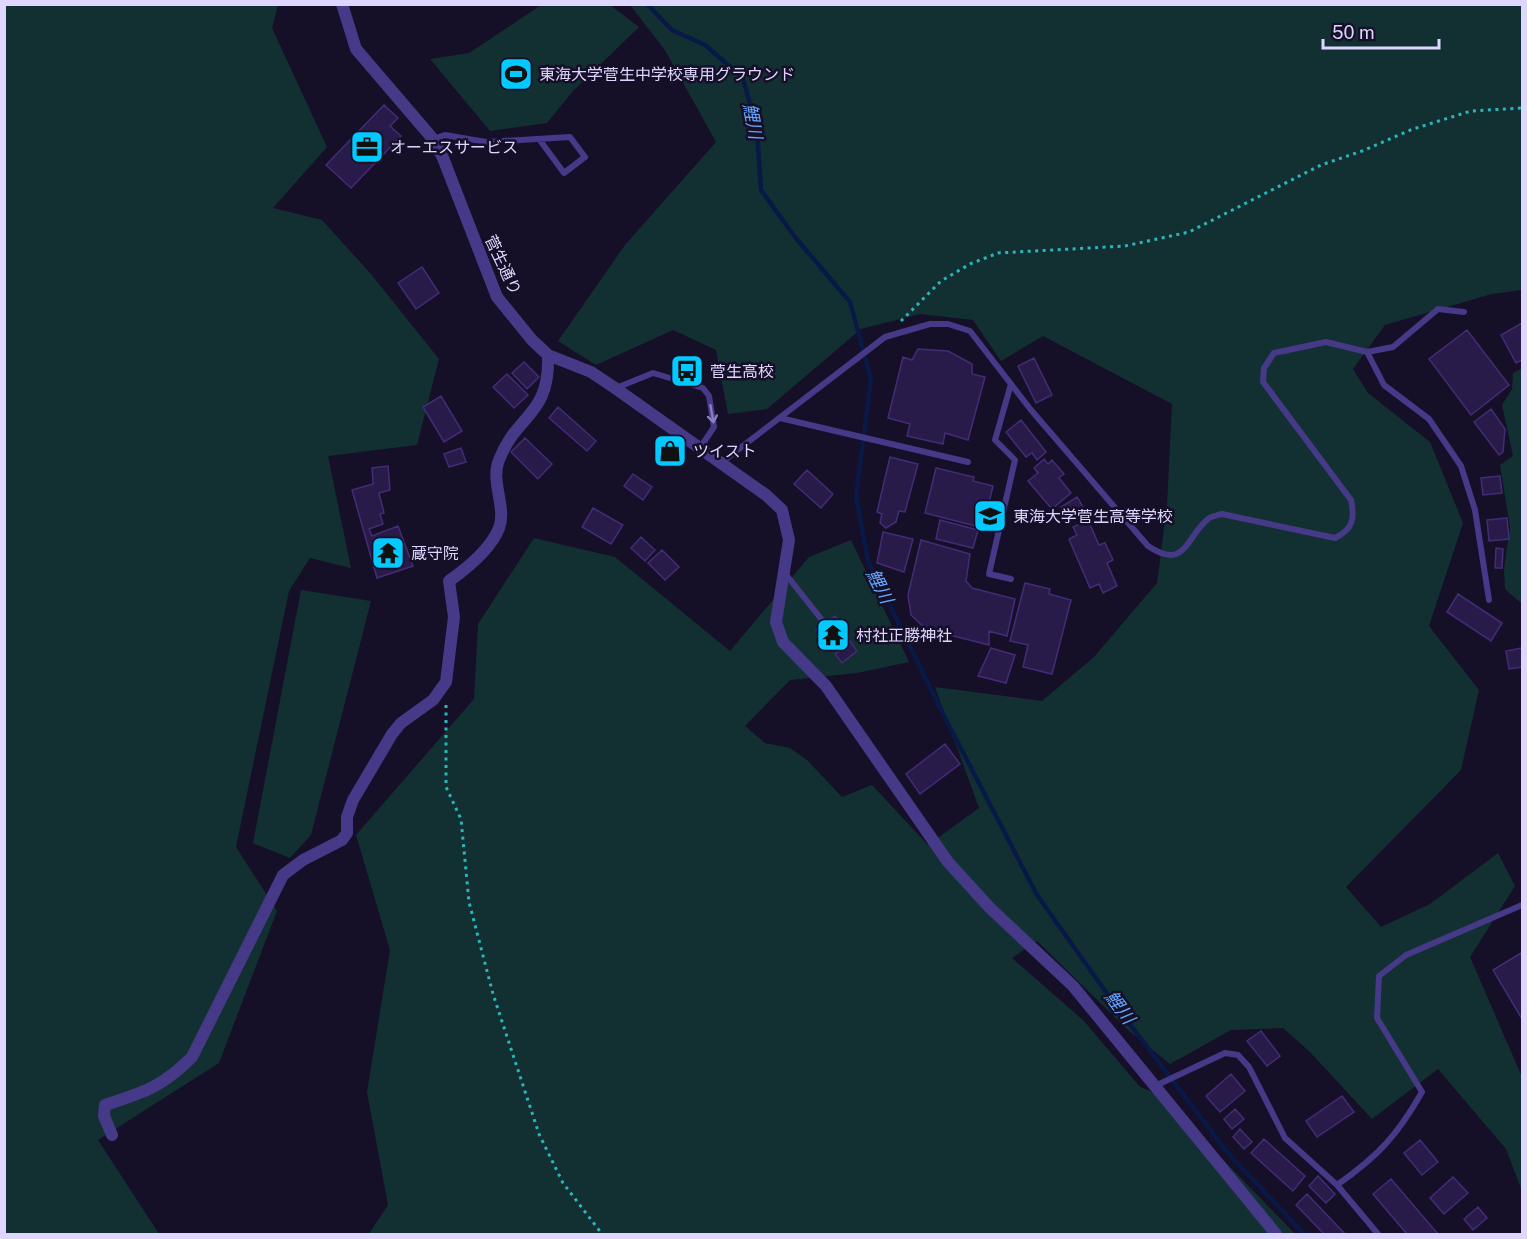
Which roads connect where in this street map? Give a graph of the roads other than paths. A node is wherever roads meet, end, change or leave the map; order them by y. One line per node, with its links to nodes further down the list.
1 (342, 4): 2 (street, 菅生通り)
2 (433, 139): 3 (lane); 6 (street, 菅生通り)
3 (540, 139): 3 (lane)
4 (1464, 312): 5 (lane)
5 (1366, 352): 7 (lane); 15 (lane)
6 (548, 356): 8 (street, 菅生通り); 19 (street)
7 (1011, 384): 9 (lane); 14 (lane)
8 (615, 388): 10 (street, 菅生通り); 10 (lane, one-way to 10)
9 (780, 418): 11 (lane); 12 (lane)
10 (700, 448): 11 (street, 菅生通り)
11 (722, 462): 13 (street, 菅生通り)
12 (968, 462)
13 (783, 572): 16 (lane); 18 (street, 菅生通り)
14 (1011, 579)
15 (1488, 600)
16 (822, 620)
17 (1522, 905): 20 (lane)
18 (1157, 1085): 20 (lane); 21 (street, 菅生通り)
19 (112, 1135)
20 (1337, 1185): 22 (lane)
21 (1276, 1234)
22 (1378, 1234)

